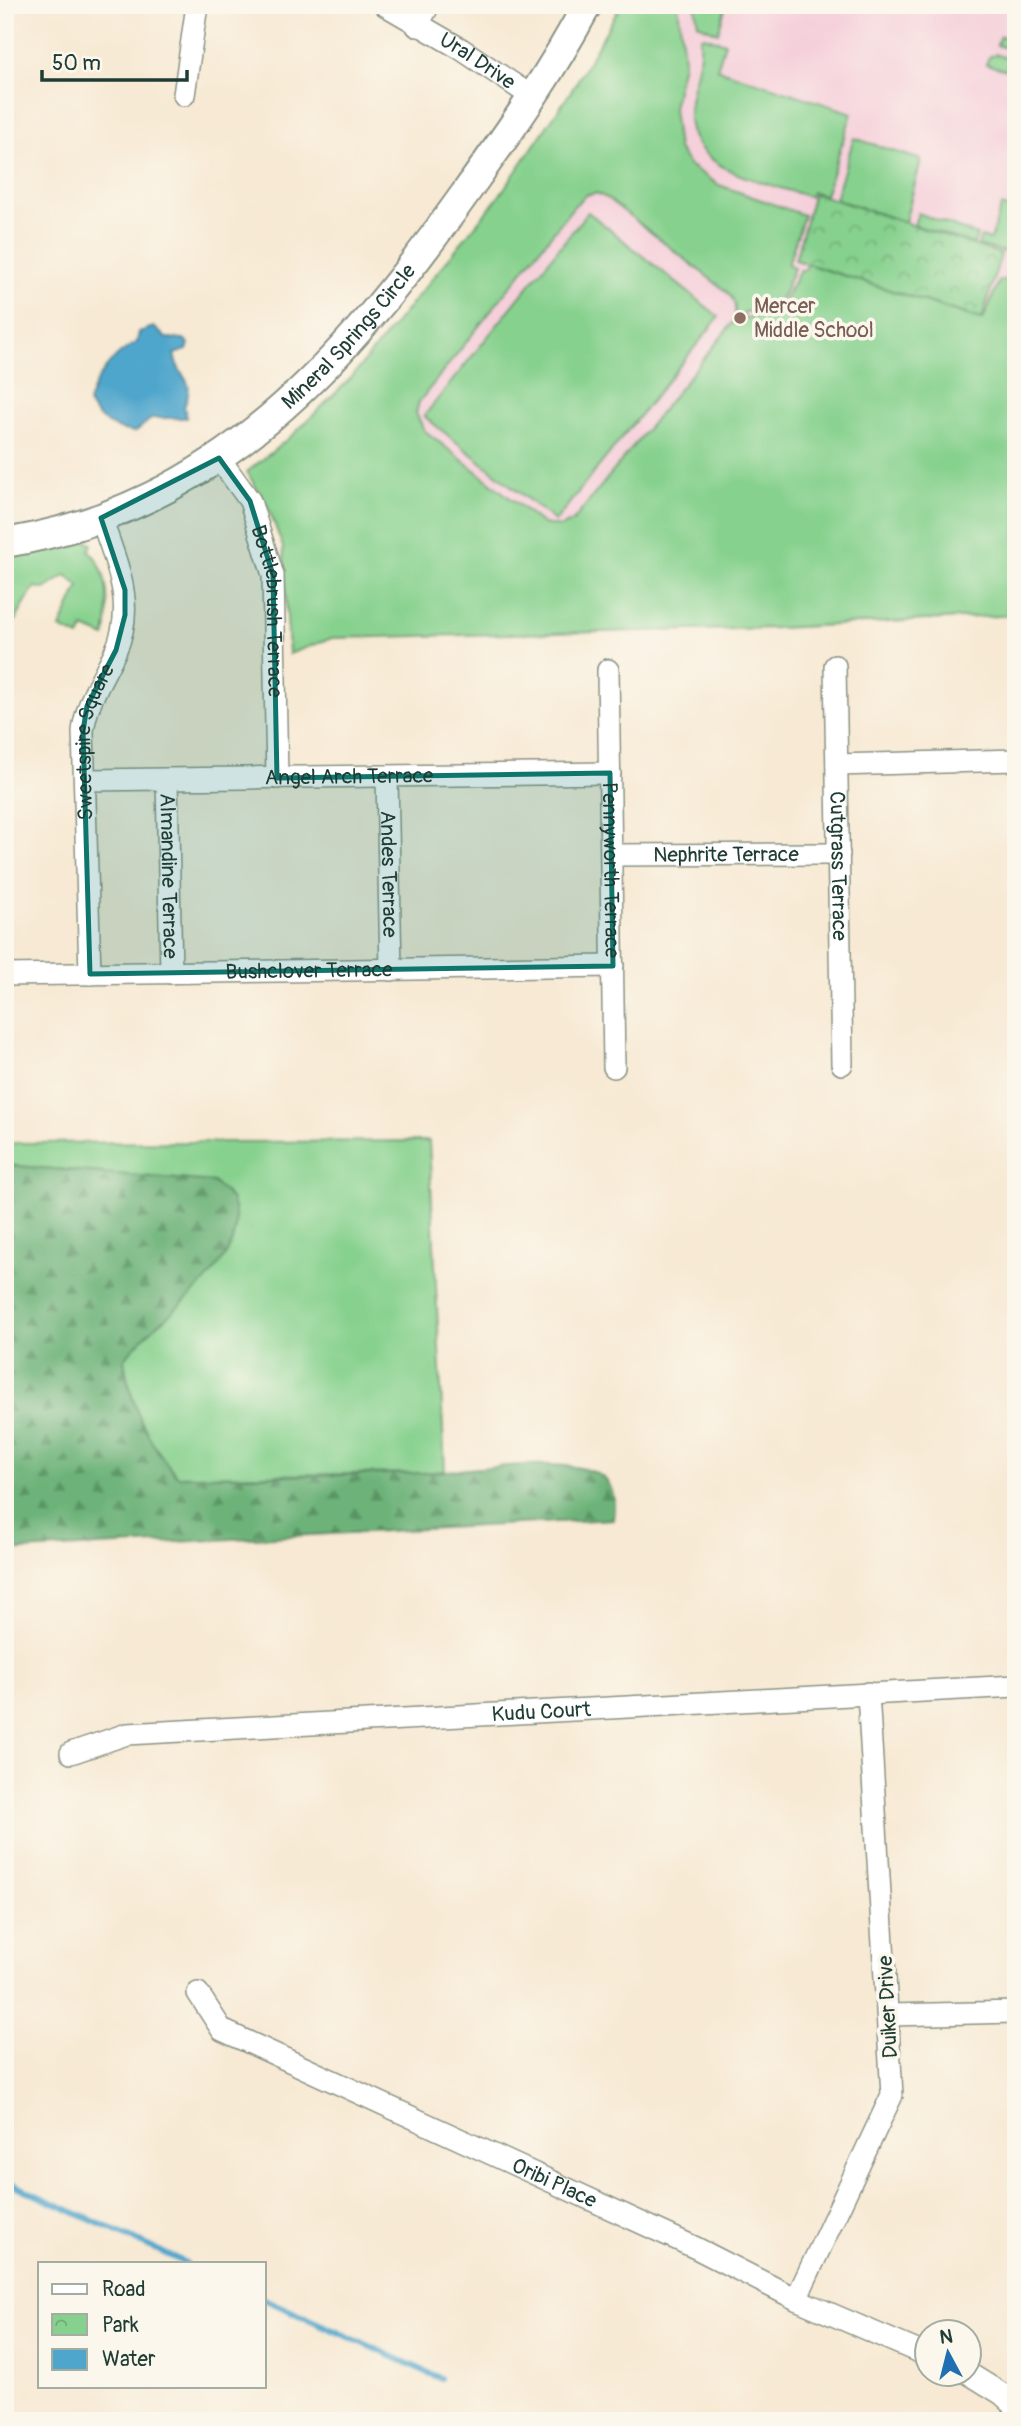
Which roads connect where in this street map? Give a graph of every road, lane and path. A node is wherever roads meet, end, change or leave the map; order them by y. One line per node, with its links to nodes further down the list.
1 (197, 5): 6 (street)
2 (385, 5): 5 (street, Ural Drive)
3 (429, 5): 5 (street)
4 (587, 5): 7 (street, Mineral Springs Circle)
5 (417, 26): 7 (street, Ural Drive)
6 (184, 95)
7 (534, 98): 8 (street, Mineral Springs Circle)
8 (219, 458): 9 (street, Mineral Springs Circle); 16 (street, Bottlebrush Terrace)
9 (101, 518): 10 (street, Mineral Springs Circle); 18 (street, Sweetspire Square)
10 (5, 543)
11 (835, 666): 14 (street, Cutgrass Terrace)
12 (608, 670): 15 (street, Pennyworth Terrace)
13 (1016, 760): 14 (street)
14 (837, 765): 20 (street, Cutgrass Terrace)
15 (610, 773): 17 (street, Angel Arch Terrace); 21 (street, Pennyworth Terrace)
16 (277, 778): 17 (street, Angel Arch Terrace); 19 (street, Angel Arch Terrace)
17 (387, 778): 23 (street, Andes Terrace)
18 (87, 780): 19 (street, Angel Arch Terrace); 25 (street, Sweetspire Square)
19 (167, 780): 24 (street, Almandine Terrace)
20 (839, 854): 21 (street, Nephrite Terrace); 27 (street, Cutgrass Terrace)
21 (612, 855): 22 (street, Pennyworth Terrace)
22 (612, 966): 23 (street, Bushclover Terrace); 28 (street, Pennyworth Terrace)
23 (391, 970): 24 (street, Bushclover Terrace)
24 (171, 972): 25 (street, Bushclover Terrace)
25 (90, 974): 26 (street, Bushclover Terrace)
26 (5, 975)
27 (842, 1064)
28 (614, 1067)
29 (1016, 1686): 30 (street, Kudu Court)
30 (868, 1693): 31 (street, Kudu Court); 34 (street, Duiker Drive)
31 (71, 1753)
32 (198, 1993): 35 (street, Oribi Place)
33 (1016, 2012): 34 (street)
34 (890, 2015): 35 (street, Duiker Drive)
35 (796, 2299): 36 (street, Oribi Place)
36 (912, 2349)
37 (982, 2382): 38 (street)
38 (1016, 2407)

